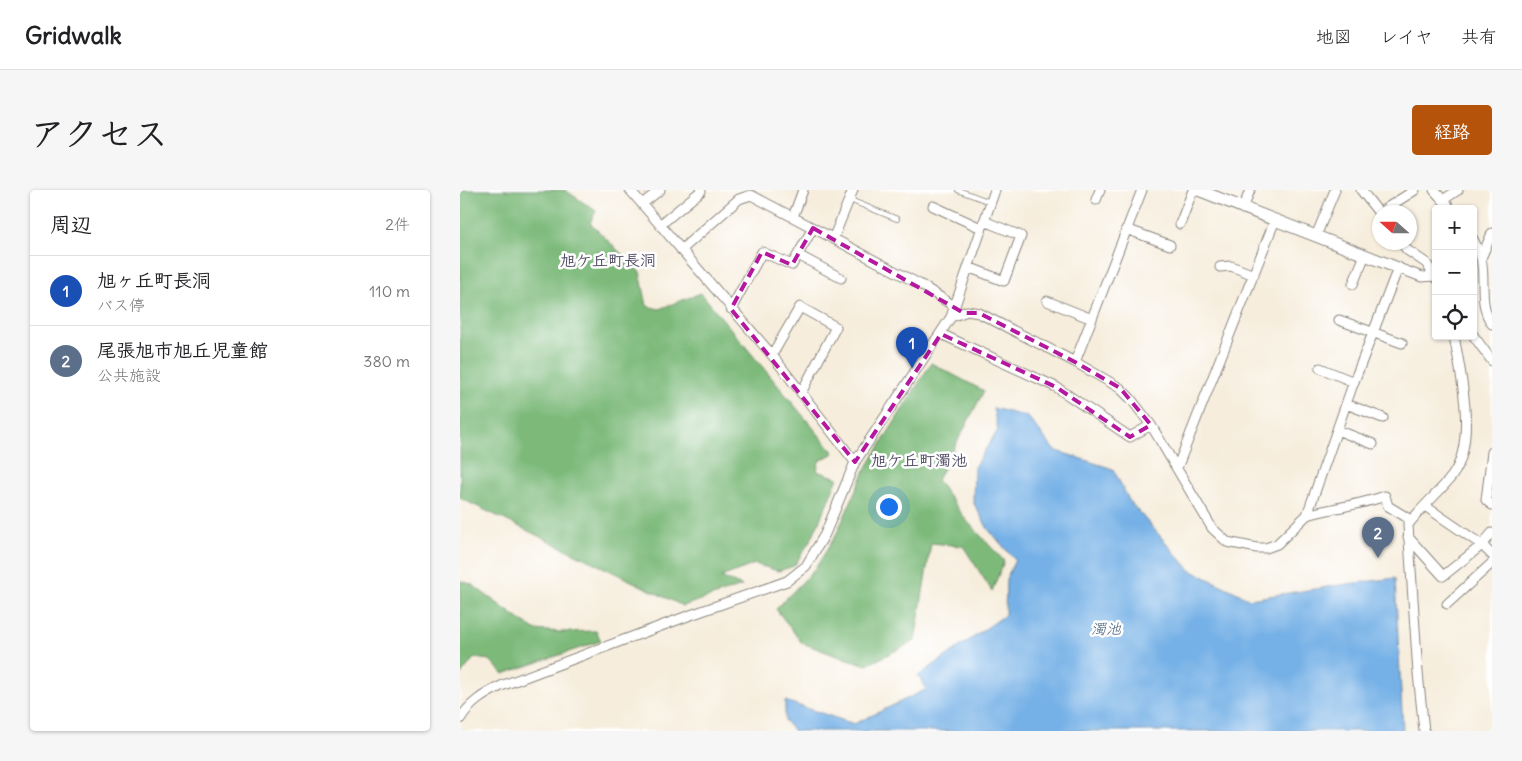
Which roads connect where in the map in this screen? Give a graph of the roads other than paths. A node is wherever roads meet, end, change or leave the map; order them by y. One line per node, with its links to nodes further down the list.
1 (630, 190): 23 (street)
2 (660, 190): 23 (street)
3 (803, 190): 29 (street)
4 (853, 190): 19 (street)
5 (958, 190): 22 (lane)
6 (994, 190): 22 (street)
7 (1100, 190): 20 (street)
8 (1142, 190): 36 (street)
9 (1193, 190): 32 (street)
10 (1250, 190): 28 (street)
11 (1335, 190): 38 (street)
12 (1361, 190): 24 (street)
13 (1415, 190): 25 (street)
14 (1434, 190): 21 (street)
15 (1458, 190): 21 (street)
16 (701, 191): 34 (street)
17 (1203, 191): 28 (street)
18 (751, 192): 29 (street); 42 (street)
19 (850, 200): 30 (lane); 39 (street)
20 (1096, 200)
21 (1443, 200): 26 (street)
22 (990, 202): 33 (street)
23 (642, 204): 34 (street)
24 (1373, 205)
25 (1392, 205)
26 (1447, 205)
27 (933, 206): 33 (street)
28 (1243, 209): 31 (street)
29 (793, 217): 35 (street)
30 (897, 218)
31 (1275, 220): 38 (street); 51 (street)
32 (1180, 224)
33 (982, 225): 47 (street); 47 (street)
34 (660, 226): 42 (street)
35 (813, 228): 39 (street); 44 (street)
36 (1126, 228): 40 (street); 59 (street)
37 (1492, 233): 46 (street)
38 (1316, 236): 45 (street)
39 (833, 239): 56 (street)
40 (1170, 245)
41 (1477, 248): 46 (street)
42 (681, 250): 57 (street)
43 (1407, 250): 50 (street)
44 (798, 255): 53 (street); 57 (street)
45 (1365, 255): 49 (street); 54 (street)
46 (1481, 258): 61 (street)
47 (968, 267): 56 (street)
48 (1220, 267): 51 (street)
49 (1398, 268): 52 (street); 62 (street)
50 (1432, 272)
51 (1254, 275): 80 (street)
52 (1432, 277)
53 (841, 278)
54 (1353, 284)
55 (1047, 301): 59 (street)
56 (954, 306): 58 (street)
57 (731, 308): 67 (street)
58 (951, 317): 63 (street); 69 (street)
59 (1092, 319): 69 (street)
60 (1339, 320): 62 (street)
61 (1492, 324)
62 (1372, 332): 66 (street); 71 (street)
63 (941, 334): 75 (street); 79 (street)
64 (1455, 340): 82 (street)
65 (1477, 340): 68 (street)
66 (1402, 343)
67 (772, 355): 72 (street); 72 (street)
68 (1492, 361)
69 (1075, 362): 75 (street)
70 (1320, 368): 71 (street)
71 (1354, 382): 73 (street)
72 (801, 393): 79 (street)
73 (1346, 404): 74 (street); 76 (street)
74 (1382, 418)
75 (1151, 425): 80 (street)
76 (1336, 430): 77 (street); 83 (street)
77 (1373, 444)
78 (1492, 452): 81 (street)
79 (856, 462): 91 (street)
80 (1178, 468): 83 (street)
81 (1492, 505)
82 (1425, 506): 84 (street); 87 (street)
83 (1306, 515): 84 (street)
84 (1412, 520): 86 (street)
85 (1492, 533): 87 (street)
86 (1408, 537): 87 (street); 92 (street)
87 (1482, 545): 88 (street)
88 (1492, 555)
89 (1492, 563): 90 (street)
90 (1447, 604)
91 (460, 719)
92 (1424, 731)

